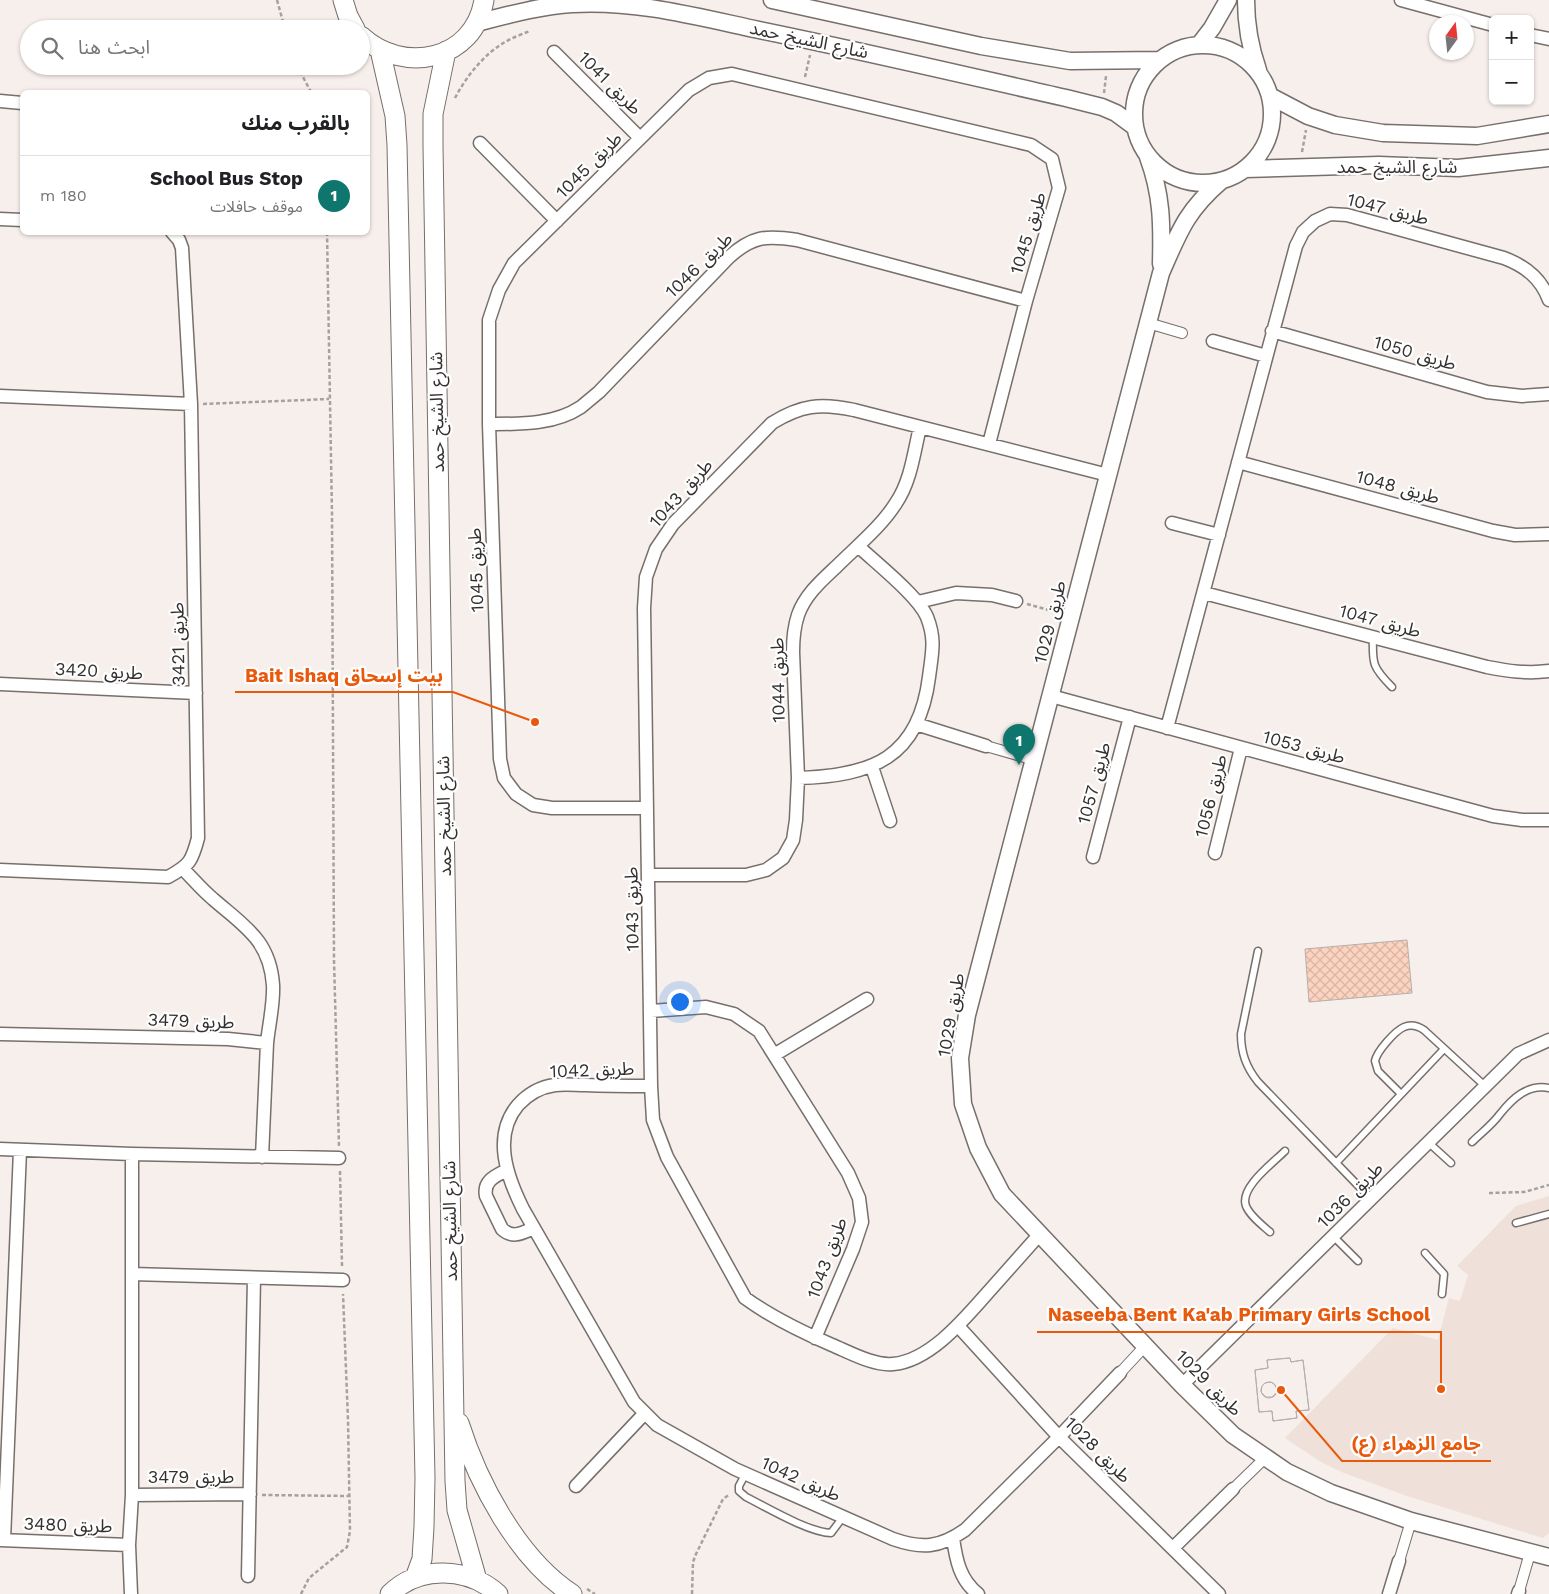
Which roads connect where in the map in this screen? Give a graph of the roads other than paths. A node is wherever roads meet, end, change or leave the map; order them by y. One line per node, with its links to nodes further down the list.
1 (336, 0): 7 (street)
2 (484, 0): 8 (main road)
3 (772, 0): 17 (street, شارع الشيخ حمد)
4 (1228, 0): 13 (street)
5 (1246, 0): 18 (street)
6 (1401, 0): 9 (street)
7 (349, 15)
8 (476, 23): 15 (main road); 23 (street, شارع الشيخ حمد)
9 (1489, 24)
10 (1534, 35): 11 (street)
11 (1549, 39)
12 (370, 43): 14 (main road)
13 (1199, 45): 17 (street); 18 (street)
14 (380, 50): 15 (main road); 139 (main road, شارع الشيخ حمد)
15 (446, 52): 120 (main road, شارع الشيخ حمد)
16 (554, 52): 24 (street, طريق 1041)
17 (1159, 60): 23 (street)
18 (1258, 70): 19 (street)
19 (1270, 96): 22 (street, شارع الشيخ حمد); 28 (street)
20 (0, 101): 21 (street)
21 (20, 103)
22 (1549, 124)
23 (1135, 127): 26 (street)
24 (640, 138): 32 (street, طريق 1045); 36 (street, طريق 1045)
25 (480, 143): 32 (street)
26 (1146, 154): 29 (street); 34 (street, طريق 1029)
27 (1549, 158): 28 (street, شارع الشيخ حمد)
28 (1245, 169): 29 (street)
29 (1222, 181): 34 (street, طريق 1029)
30 (0, 219): 31 (street)
31 (20, 220)
32 (557, 220): 45 (street, طريق 1045)
33 (175, 235): 44 (street, طريق 3421)
34 (1161, 273): 37 (street, طريق 1029)
35 (1549, 300): 38 (street, طريق 1047)
36 (1026, 301): 45 (street, طريق 1046); 47 (street, طريق 1045)
37 (1148, 323): 39 (street); 49 (street, طريق 1029)
38 (1272, 331): 41 (street, طريق 1047); 42 (street, طريق 1050)
39 (1182, 333)
40 (1213, 341): 41 (street)
41 (1266, 356): 48 (street, طريق 1047)
42 (1549, 394)
43 (0, 396): 44 (street)
44 (191, 404): 61 (street, طريق 3421)
45 (489, 424): 71 (street, طريق 1045)
46 (920, 427): 47 (street, طريق 1043); 53 (street, طريق 1044); 71 (street, طريق 1043)
47 (989, 444): 49 (street, طريق 1043)
48 (1238, 462): 51 (street, طريق 1048); 52 (street, طريق 1047)
49 (1108, 475): 62 (street, طريق 1029)
50 (1172, 523): 52 (street)
51 (1549, 534)
52 (1219, 535): 54 (street, طريق 1047)
53 (858, 546): 56 (street); 70 (street, طريق 1044)
54 (1204, 593): 57 (street, طريق 1047); 65 (street, طريق 1047)
55 (1016, 601): 56 (street)
56 (918, 602): 64 (street)
57 (1373, 637): 58 (street, طريق 1047); 60 (lane)
58 (1549, 672)
59 (0, 684): 61 (street, طريق 3420)
60 (1392, 687)
61 (196, 692): 76 (street, طريق 3421)
62 (1052, 696): 63 (street, طريق 1053); 68 (street, طريق 1029)
63 (1130, 717): 65 (street, طريق 1053); 75 (street, طريق 1057)
64 (916, 724): 66 (street); 69 (street)
65 (1168, 728): 67 (street, طريق 1053)
66 (986, 746): 68 (street)
67 (1241, 748): 72 (street, طريق 1053); 74 (street, طريق 1056)
68 (1035, 760): 107 (street, طريق 1029)
69 (872, 767): 70 (street); 73 (street)
70 (798, 778): 78 (street, طريق 1044)
71 (648, 808): 78 (street, طريق 1043)
72 (1549, 820)
73 (890, 821)
74 (1215, 853)
75 (1093, 857)
76 (182, 869): 77 (street); 84 (street)
77 (0, 870)
78 (649, 875): 81 (street, طريق 1043)
79 (1258, 952): 99 (lane)
80 (867, 999): 86 (street)
81 (651, 1011): 86 (street, طريق 1043); 87 (street, طريق 1043)
82 (0, 1034): 84 (street, طريق 3479)
83 (1549, 1040): 88 (street, طريق 1036)
84 (267, 1043): 97 (street)
85 (1444, 1048): 88 (lane); 90 (lane); 90 (lane)
86 (774, 1055): 116 (street, طريق 1043)
87 (651, 1086): 101 (street, طريق 1042); 116 (street, طريق 1043)
88 (1486, 1086): 91 (street, طريق 1036)
89 (1549, 1088): 92 (lane)
90 (1401, 1094): 99 (lane)
91 (1429, 1142): 100 (lane); 102 (street, طريق 1036)
92 (1472, 1142)
93 (0, 1149): 94 (street)
94 (20, 1150): 96 (street); 132 (street, طريق 3480)
95 (1285, 1151): 106 (lane)
96 (132, 1154): 97 (street); 111 (street, طريق 3479)
97 (262, 1157): 98 (street)
98 (339, 1158)
99 (1336, 1163): 102 (lane)
100 (1451, 1164)
101 (507, 1170): 105 (street, طريق 1042); 105 (street)
102 (1371, 1199): 108 (street, طريق 1036)
103 (1549, 1214): 104 (lane)
104 (1516, 1223)
105 (534, 1228): 121 (street, طريق 1042)
106 (1270, 1232)
107 (1039, 1235): 115 (street, طريق 1043); 117 (street, طريق 1029)
108 (1333, 1236): 110 (lane); 119 (street, طريق 1036)
109 (1426, 1253): 114 (lane)
110 (1358, 1261)
111 (132, 1274): 112 (street); 128 (street, طريق 3479)
112 (254, 1278): 113 (street); 127 (street, طريق 3479)
113 (343, 1280)
114 (1442, 1294)
115 (958, 1326): 116 (street, طريق 1043); 122 (street, طريق 1028)
116 (815, 1338)
117 (1145, 1346): 118 (street); 119 (street, طريق 1029)
118 (1120, 1373): 122 (street, طريق 1042)
119 (1182, 1385): 123 (street, طريق 1029)
120 (453, 1403): 140 (main road, شارع الشيخ حمد); 141 (main road)
121 (644, 1414): 124 (street, طريق 1042); 125 (street)
122 (1060, 1437): 131 (street, طريق 1042); 134 (street, طريق 1028)
123 (1265, 1458): 126 (street); 130 (street, طريق 1029)
124 (746, 1473): 129 (street, طريق 1042); 129 (lane)
125 (576, 1486)
126 (1233, 1489): 134 (street)
127 (250, 1494): 128 (street, طريق 3479); 138 (street, طريق 3479)
128 (132, 1495): 133 (street, طريق 3479)
129 (843, 1517): 131 (street, طريق 1042)
130 (1411, 1521): 135 (street, طريق 1029); 137 (street)
131 (953, 1538): 146 (street)
132 (2, 1540): 133 (street, طريق 3480)
133 (129, 1545): 143 (street, طريق 3479)
134 (1173, 1548): 147 (street, طريق 1028)
135 (1530, 1553): 136 (street, طريق 1029); 142 (street)
136 (1549, 1557)
137 (1399, 1561): 148 (street)
138 (248, 1576)
139 (415, 1578): 140 (main road); 144 (main road)
140 (477, 1580): 145 (main road)
141 (576, 1589)
142 (1519, 1592)
143 (131, 1594)
144 (390, 1594)
145 (498, 1594)
146 (978, 1594)
147 (1219, 1594)
148 (1389, 1594)

